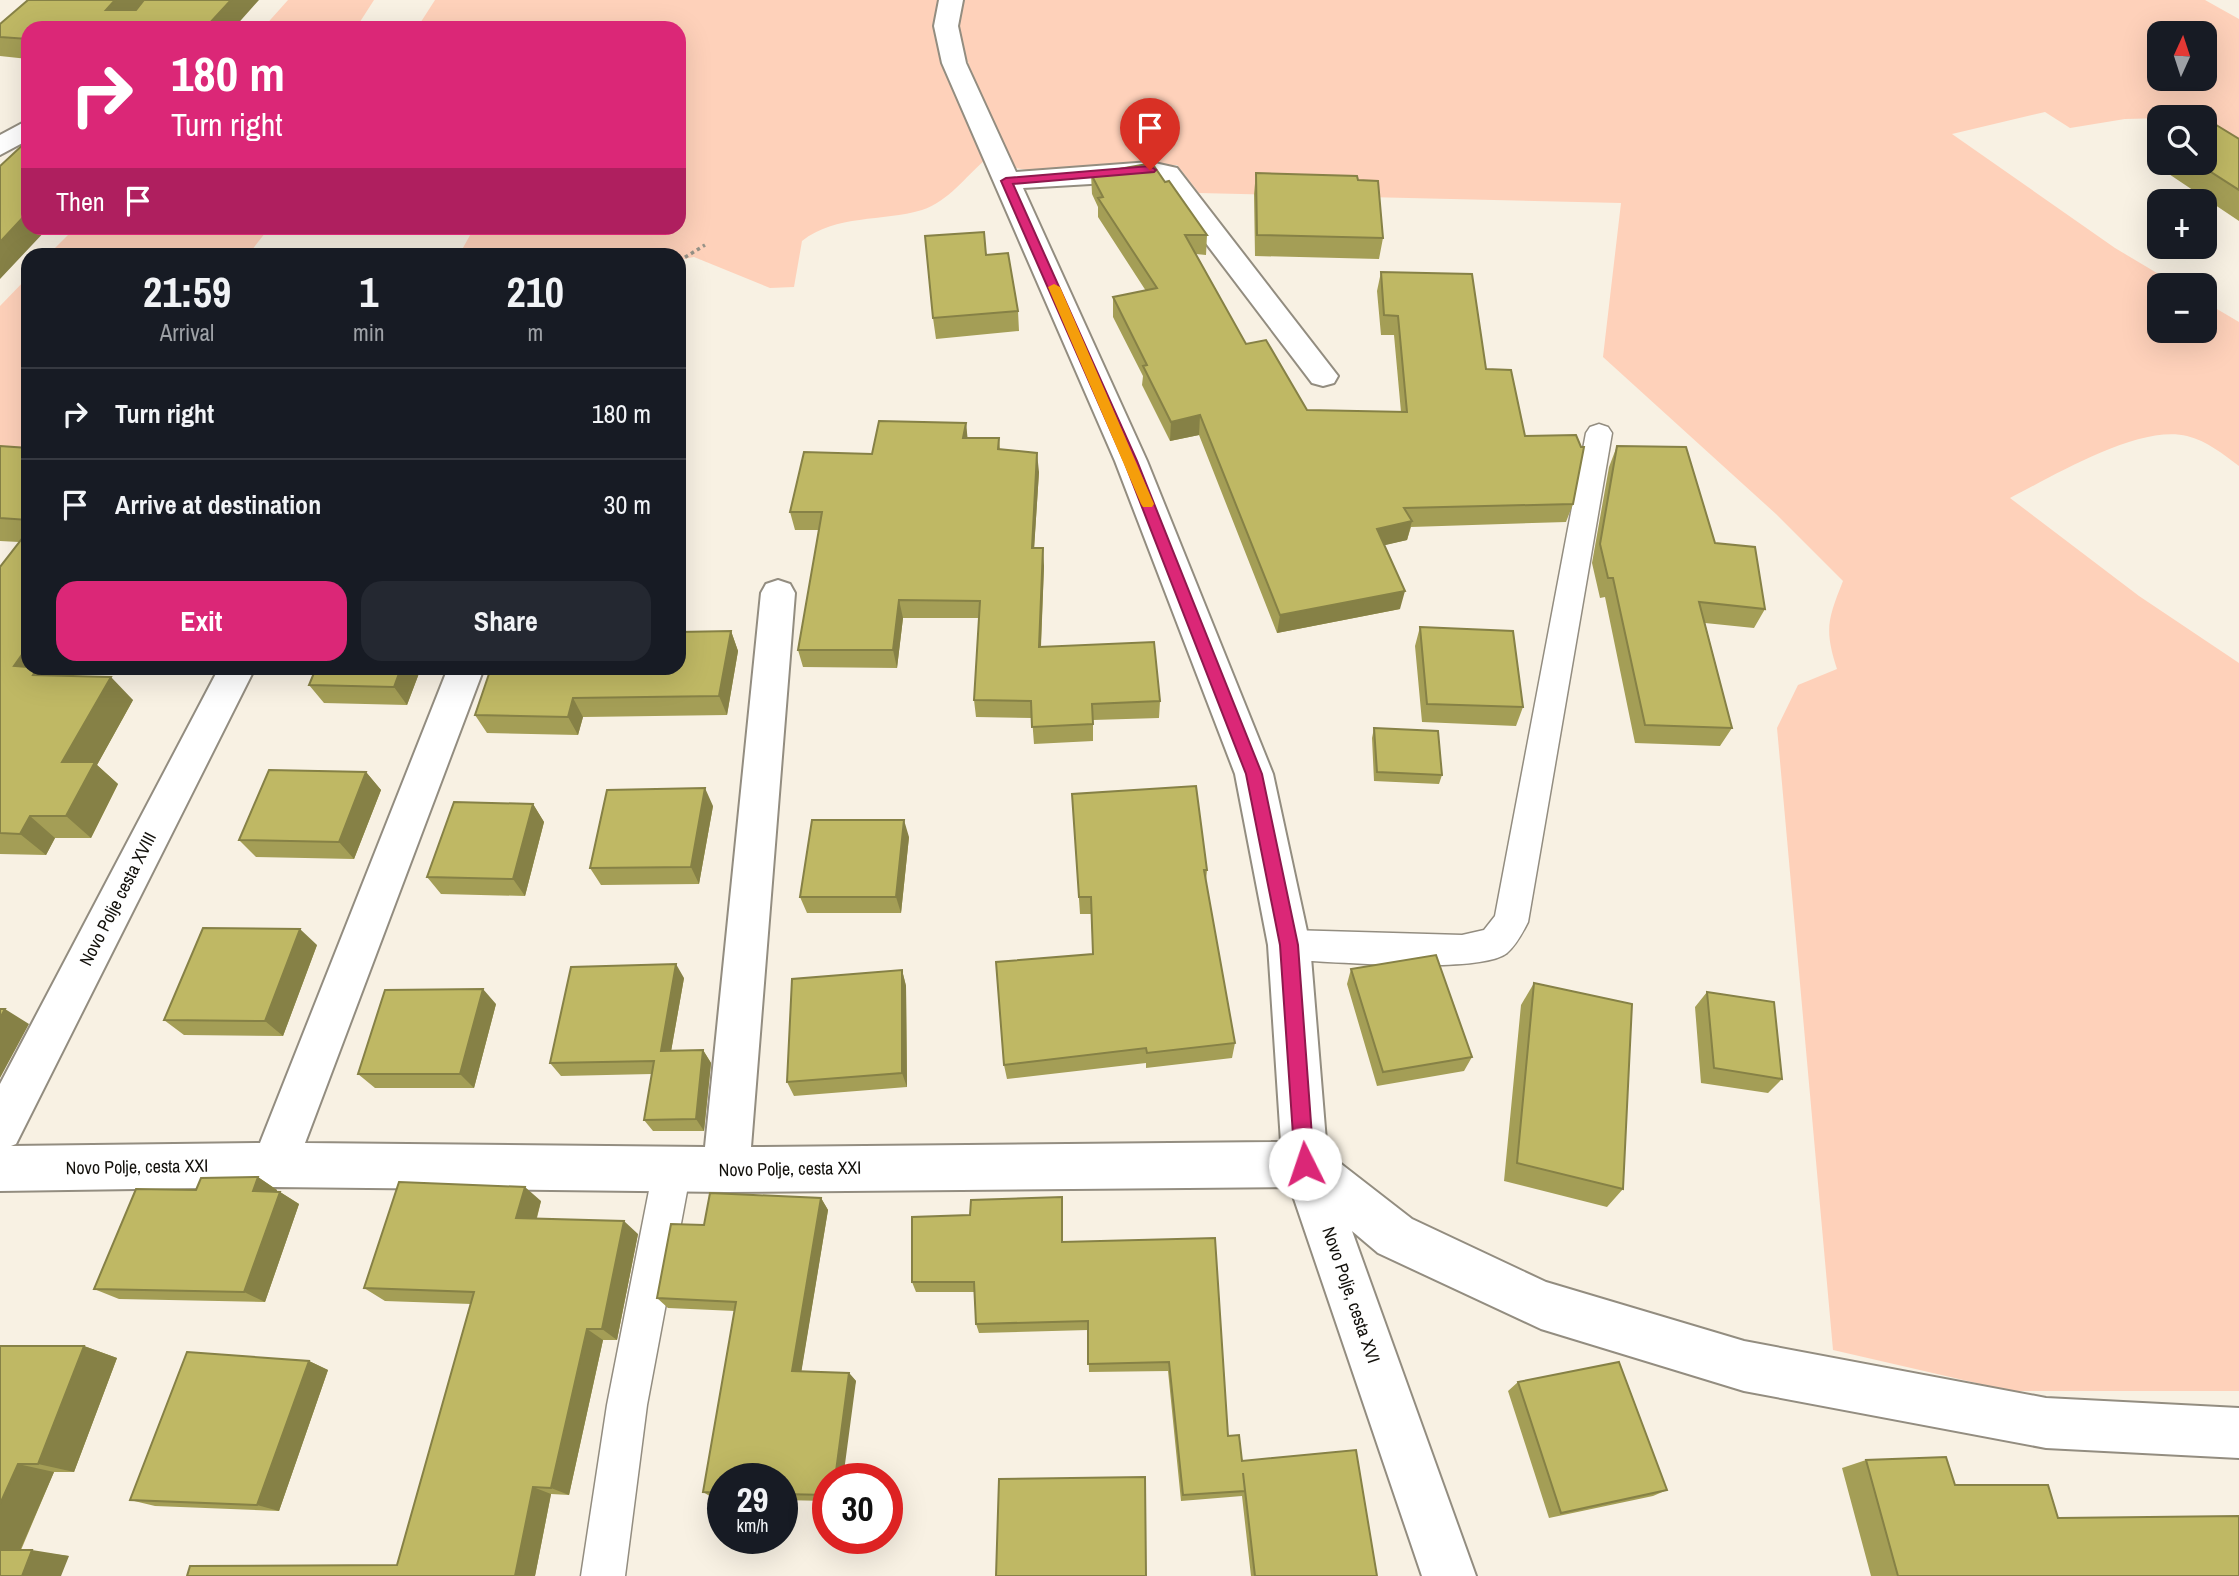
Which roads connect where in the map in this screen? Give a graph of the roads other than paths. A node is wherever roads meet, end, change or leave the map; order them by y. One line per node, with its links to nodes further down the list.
1 (951, 0): 4 (street, Novo Polje, cesta XVI)
2 (21, 133): 3 (street)
3 (0, 147)
4 (1006, 181): 5 (street); 10 (street, Novo Polje, cesta XVI)
5 (1323, 376)
6 (1599, 433): 10 (lane)
7 (778, 593): 16 (street)
8 (233, 675): 11 (street, Novo Polje cesta XVIII)
9 (463, 675): 13 (street)
10 (1289, 945): 12 (street, Novo Polje, cesta XVI)
11 (0, 1129)
12 (1305, 1164): 16 (street, Novo Polje, cesta XXI); 17 (street); 19 (street, Novo Polje, cesta XVI)
13 (275, 1165): 14 (street, Novo Polje, cesta XXI); 15 (street, Novo Polje, cesta XXI)
14 (0, 1169)
15 (673, 1170): 16 (street, Novo Polje, cesta XXI); 18 (lane)
16 (726, 1170)
17 (2239, 1433)
18 (603, 1576)
19 (1449, 1576)

